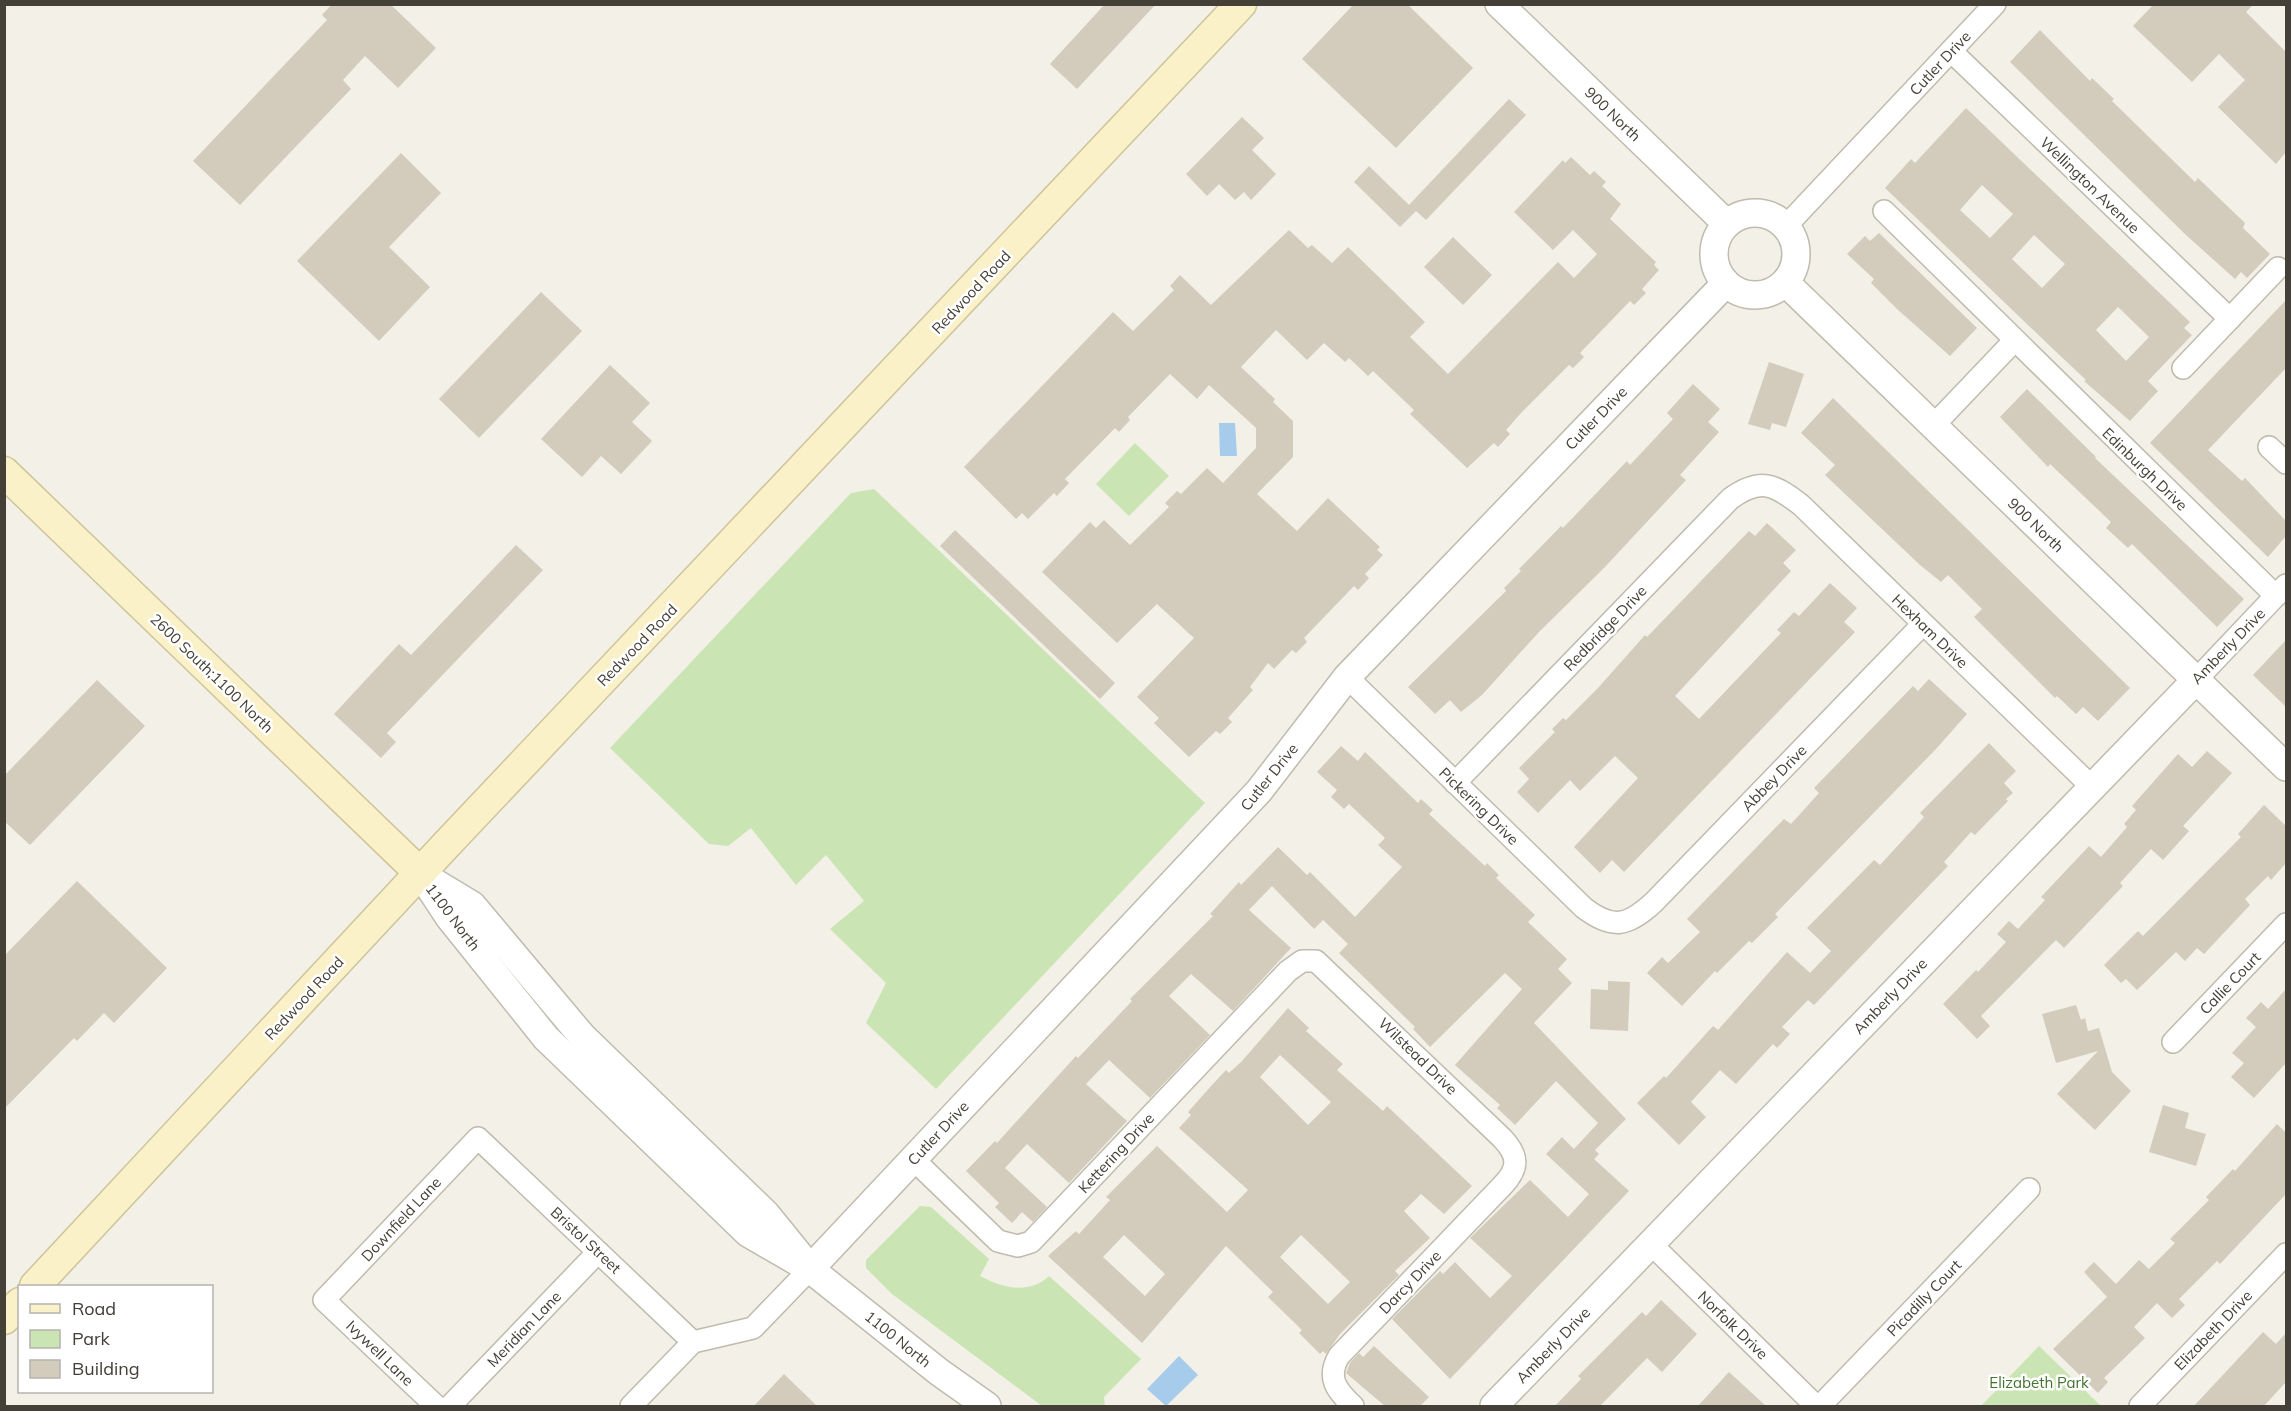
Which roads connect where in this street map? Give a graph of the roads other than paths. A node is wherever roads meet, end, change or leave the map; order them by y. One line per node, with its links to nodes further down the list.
1 (1241, 4): 26 (main road, Redwood Road)
2 (1499, 4): 6 (street, 900 North)
3 (1995, 4): 4 (street, Cutler Drive)
4 (1951, 51): 7 (street, Cutler Drive); 11 (street, Wellington Avenue)
5 (1884, 211): 12 (street, Edinburgh Drive)
6 (1726, 223): 7 (street); 9 (street)
7 (1786, 226): 10 (street)
8 (2278, 268): 11 (street)
9 (1726, 283): 10 (street); 21 (street, Cutler Drive)
10 (1786, 284): 14 (street, 900 North)
11 (2230, 319): 13 (street)
12 (2014, 341): 14 (street); 19 (street, Edinburgh Drive)
13 (2183, 368)
14 (1933, 426): 22 (street, 900 North)
15 (2269, 447): 16 (street)
16 (2286, 463)
17 (4, 472): 26 (main road, 2600 South;1100 North)
18 (1762, 484): 20 (street, Hexham Drive); 24 (street, Redbridge Drive)
19 (2281, 590): 22 (street, Amberly Drive)
20 (1923, 624): 25 (street, Hexham Drive); 27 (street, Abbey Drive)
21 (1347, 677): 24 (street, Pickering Drive); 32 (street, Cutler Drive)
22 (2196, 680): 23 (street, 900 North); 25 (street, Amberly Drive)
23 (2286, 767)
24 (1455, 783): 27 (street, Pickering Drive)
25 (2092, 787): 35 (street, Amberly Drive)
26 (420, 873): 38 (street, 1100 North); 39 (main road, Redwood Road)
27 (1619, 924)
28 (2286, 924): 30 (street, Callie Court)
29 (1309, 960): 32 (street, Kettering Drive); 33 (street, Wilstead Drive)
30 (2173, 1042)
31 (478, 1138): 36 (street, Bristol Street); 40 (street, Downfield Lane)
32 (913, 1159): 38 (street, Cutler Drive)
33 (1517, 1162): 48 (street, Darcy Drive)
34 (2028, 1189): 50 (street, Picadilly Court)
35 (1650, 1244): 49 (street, Amberly Drive); 50 (street, Norfolk Drive)
36 (598, 1252): 43 (street, Bristol Street); 45 (street, Meridian Lane)
37 (2286, 1254): 51 (street, Elizabeth Drive)
38 (810, 1269): 43 (street); 47 (street, 1100 North)
39 (37, 1285)
40 (324, 1300): 44 (street, Ivywell Lane)
41 (18, 1305): 42 (main road)
42 (4, 1319)
43 (693, 1342): 46 (street)
44 (436, 1407)
45 (450, 1407)
46 (631, 1407)
47 (987, 1407)
48 (1353, 1407)
49 (1494, 1407)
50 (1818, 1407)
51 (2140, 1407)

